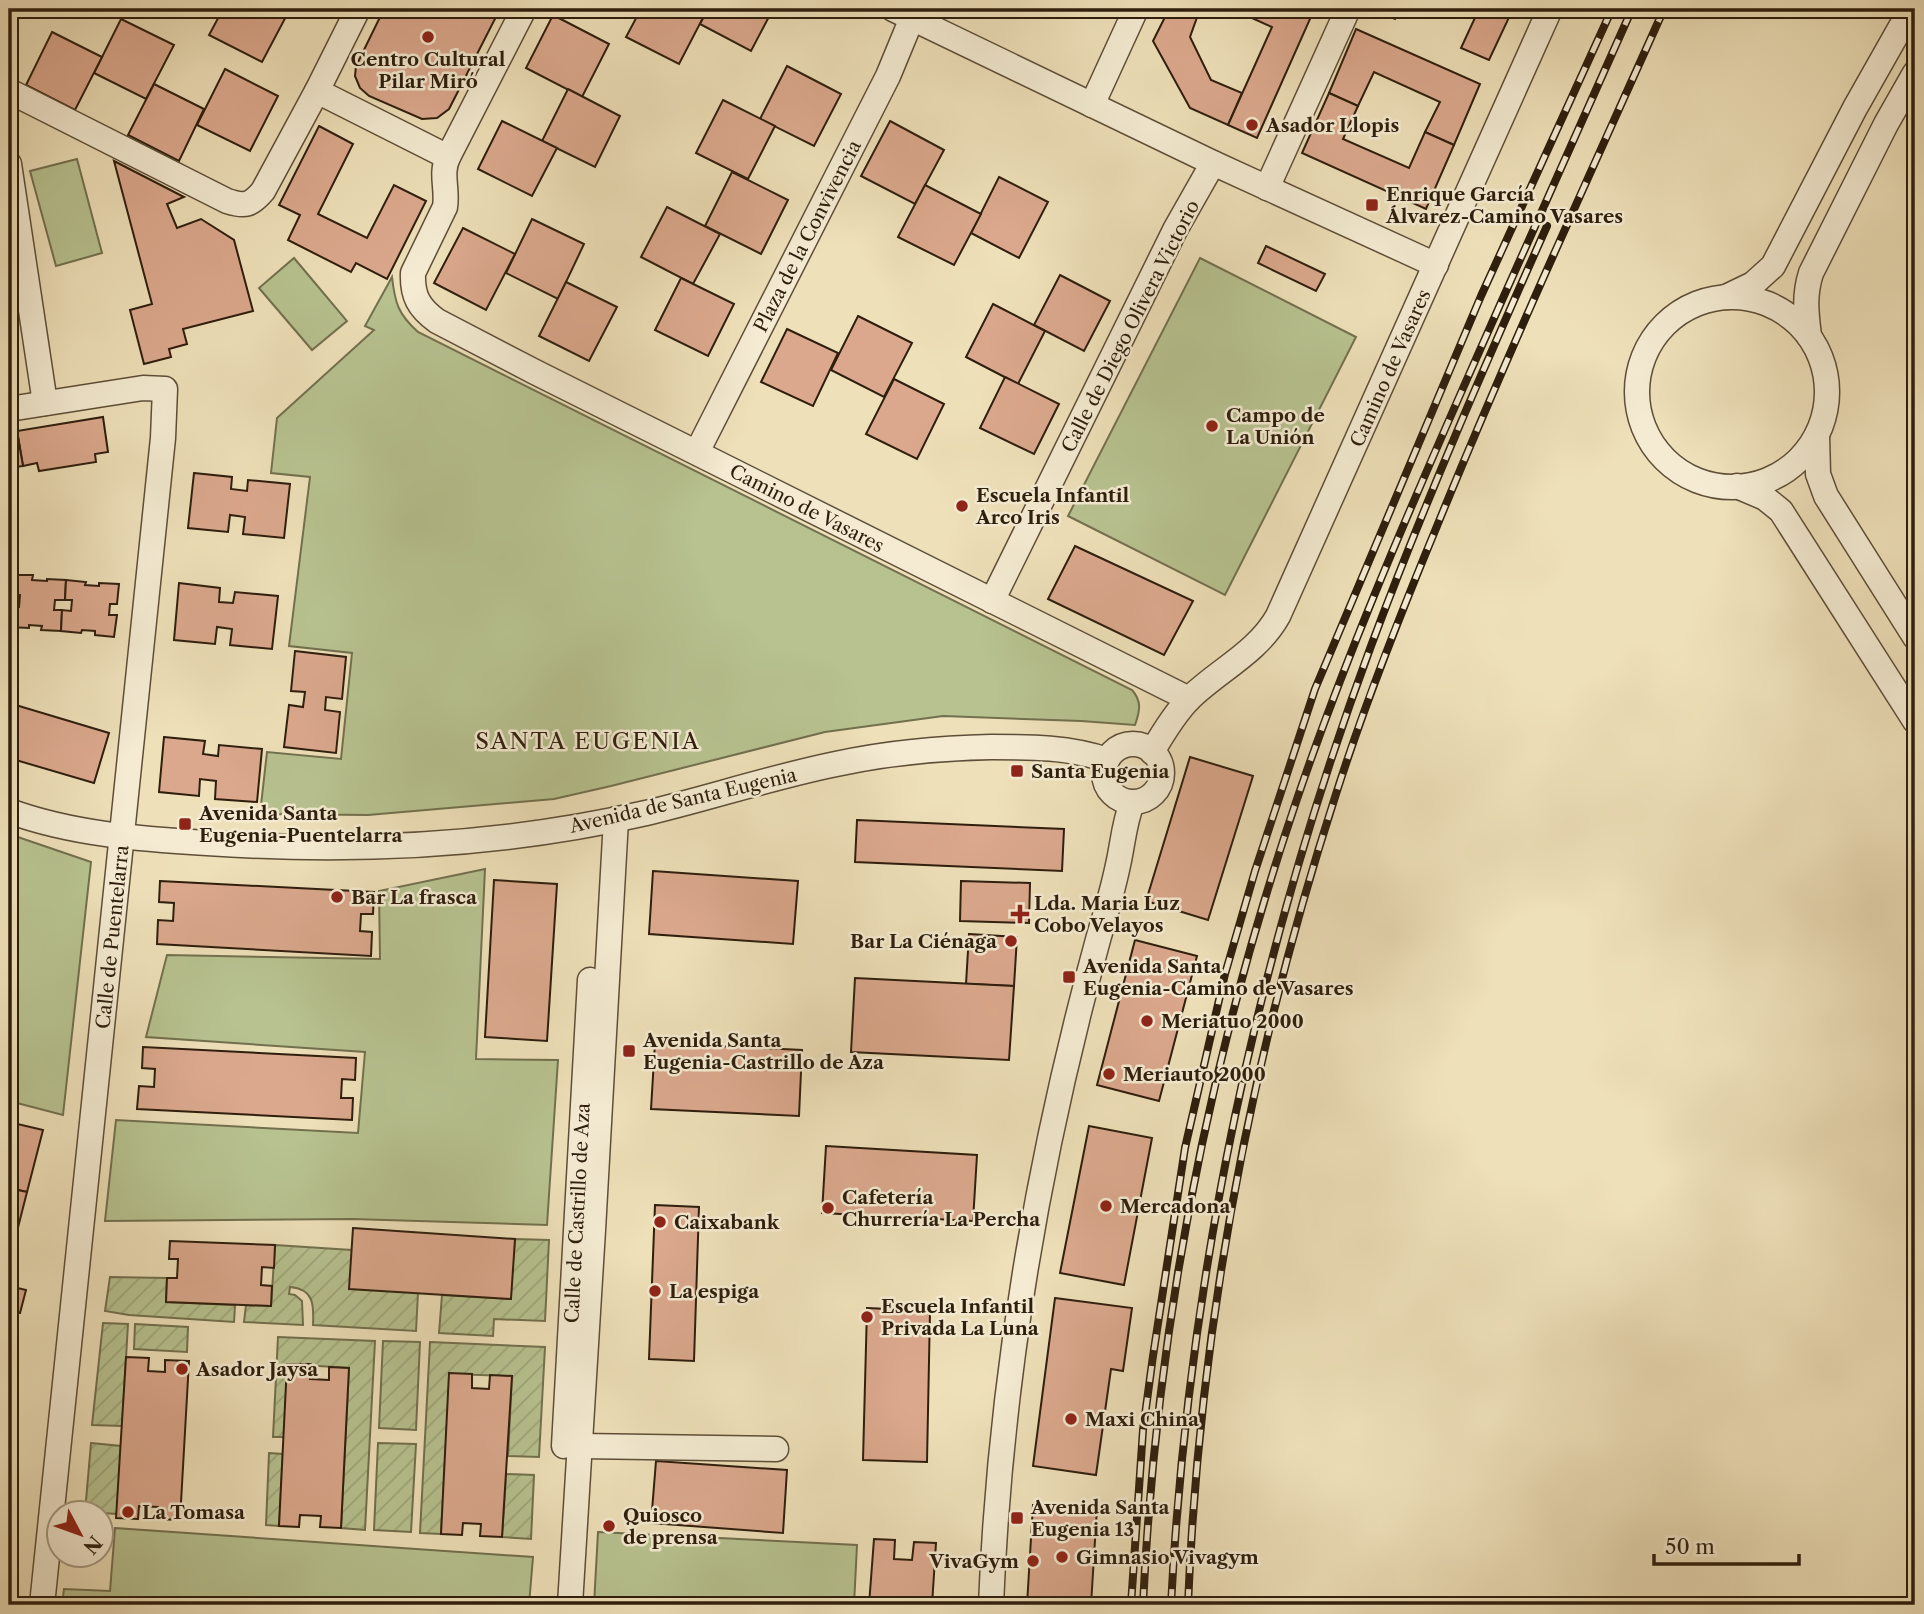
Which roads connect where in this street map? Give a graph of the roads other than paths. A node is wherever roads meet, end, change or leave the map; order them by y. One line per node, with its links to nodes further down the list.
1 (358, 9): 9 (street)
2 (524, 9): 12 (street)
3 (1136, 9): 11 (street)
4 (1348, 9): 15 (street)
5 (1910, 9): 17 (street)
6 (1541, 12): 16 (street, Camino de Vasares)
7 (902, 13): 11 (street); 22 (street, Plaza de la Convivencia)
8 (1915, 73): 18 (street)
9 (317, 90): 10 (street); 12 (street)
10 (9, 91)
11 (1092, 105): 13 (street)
12 (448, 157): 22 (street, Camino de Vasares)
13 (1213, 163): 15 (street); 24 (street, Calle de Diego Olivera Victorio)
14 (9, 164): 19 (street)
15 (1267, 188): 16 (street)
16 (1436, 265): 26 (street, Camino de Vasares)
17 (1726, 297): 18 (street); 23 (street)
18 (1809, 336): 21 (street)
19 (45, 403): 20 (street, Calle de Puentelarra); 33 (street, Calle de Puentelarra)
20 (9, 409)
21 (1817, 435): 23 (street); 25 (street)
22 (697, 453): 24 (street, Camino de Vasares)
23 (1737, 486): 27 (street)
24 (992, 601): 26 (street, Camino de Vasares)
25 (1915, 637)
26 (1189, 699): 28 (street, Camino de Vasares)
27 (1915, 721)
28 (1152, 752): 29 (street); 30 (street)
29 (1107, 760): 30 (street); 32 (street, Avenida de Santa Eugenia)
30 (1132, 803): 39 (street)
31 (9, 811): 33 (street, Avenida de Santa Eugenia)
32 (608, 820): 33 (street, Avenida de Santa Eugenia); 34 (street, Calle de Castrillo de Aza); 37 (street, Calle de Castrillo de Aza)
33 (122, 836): 36 (street, Calle de Puentelarra)
34 (581, 1446): 35 (street); 38 (street, Calle de Castrillo de Aza)
35 (776, 1449)
36 (42, 1605)
37 (555, 1605)
38 (570, 1605)
39 (991, 1605)

